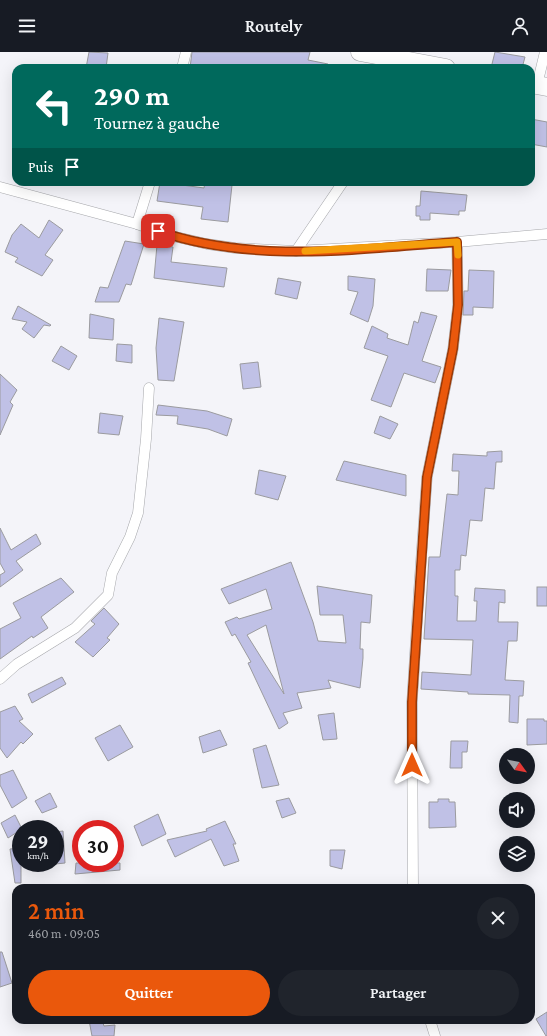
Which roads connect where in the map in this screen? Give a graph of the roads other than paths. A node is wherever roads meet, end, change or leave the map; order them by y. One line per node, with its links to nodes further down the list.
1 (186, 52): 4 (street)
2 (360, 52): 5 (highway)
3 (545, 52): 6 (street)
4 (183, 64)
5 (407, 64)
6 (538, 86)
7 (149, 186): 10 (street)
8 (340, 186): 13 (street)
9 (0, 187): 10 (street)
10 (137, 224): 13 (street)
11 (547, 234): 12 (street)
12 (457, 242): 13 (street); 16 (street)
13 (296, 251)
14 (149, 388): 15 (street)
15 (0, 679)
16 (413, 884)
17 (431, 1024): 18 (street)
18 (435, 1036)

